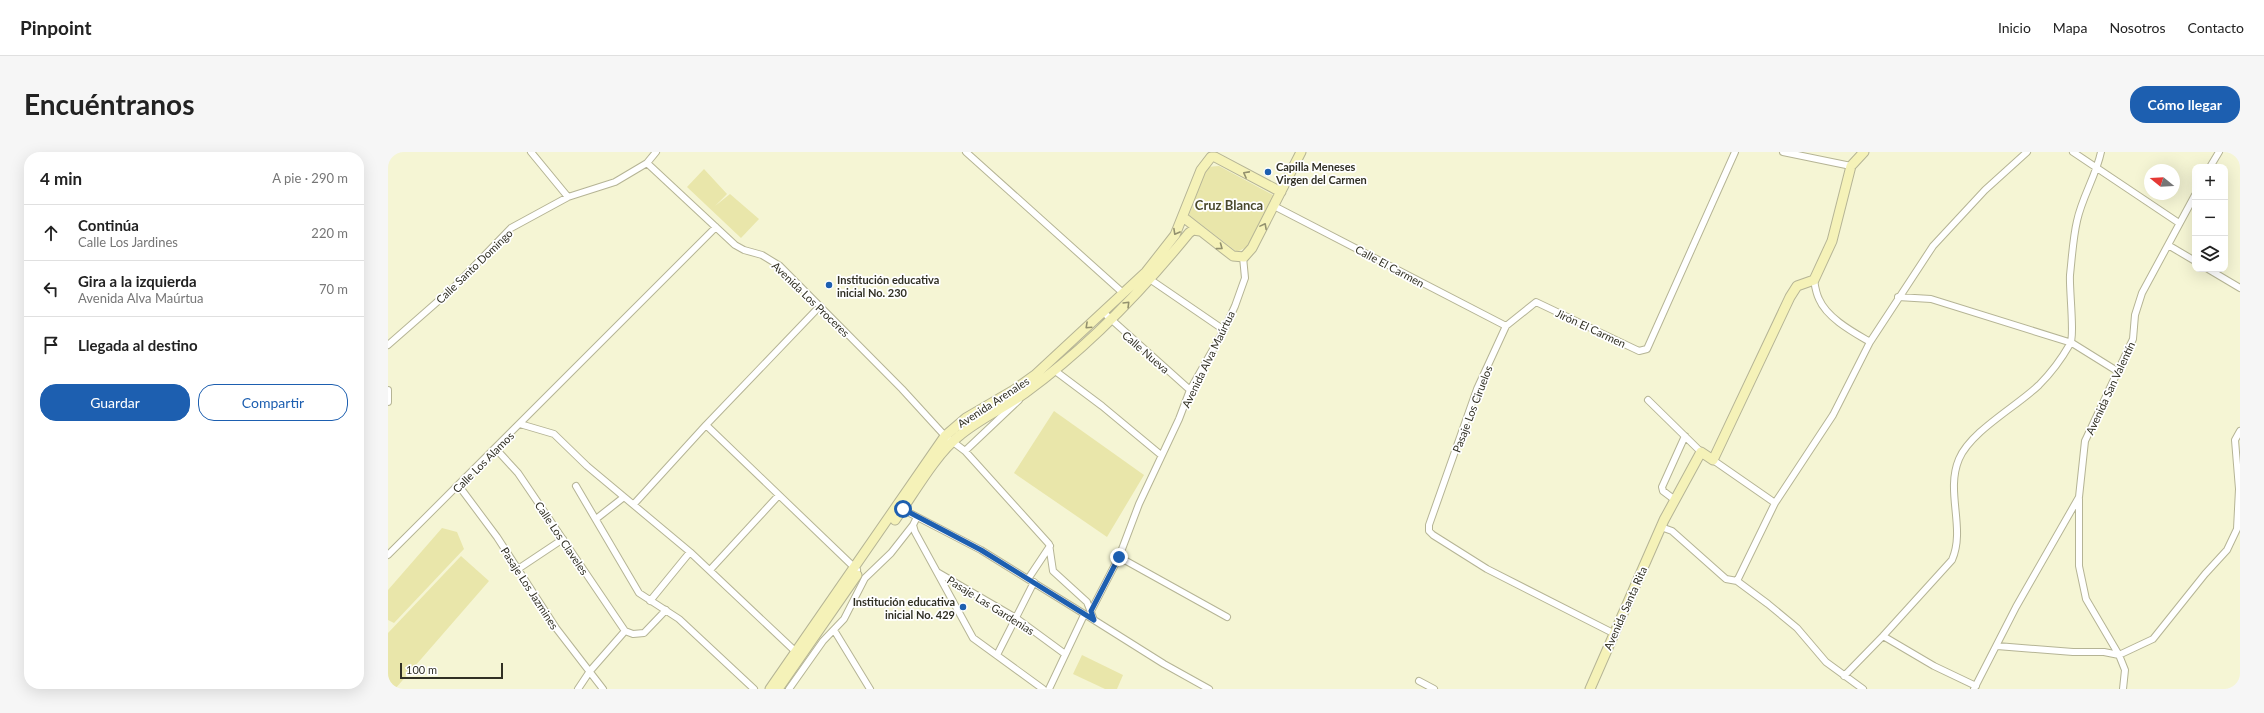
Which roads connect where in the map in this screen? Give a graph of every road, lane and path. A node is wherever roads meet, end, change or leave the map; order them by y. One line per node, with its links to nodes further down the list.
1 (531, 152): 18 (street)
2 (656, 152): 13 (street)
3 (966, 152): 32 (street)
4 (1301, 152): 17 (main road)
5 (1735, 152): 34 (street, Jirón El Carmen)
6 (1783, 152): 15 (street)
7 (1864, 152): 15 (main road)
8 (2027, 152): 33 (street)
9 (2073, 152): 16 (street)
10 (2101, 152): 16 (street)
11 (2219, 152): 14 (street)
12 (1211, 154): 17 (main road, one-way to 12); 21 (main road, Avenida Arenales)
13 (647, 163): 18 (street, Calle Santo Domingo); 23 (street, Avenida Los Proceres)
14 (2212, 164)
15 (1851, 166): 30 (main road)
16 (2097, 169): 22 (street); 41 (street)
17 (1281, 192): 20 (main road)
18 (568, 197): 42 (street, Calle Santo Domingo)
19 (2192, 200): 22 (street, Avenida San Valentín)
20 (1274, 206): 26 (main road, one-way to 20); 38 (street, Calle El Carmen)
21 (1183, 217): 24 (main road); 32 (main road, Avenida Arenales, one-way to 32)
22 (2179, 223): 25 (street, Avenida San Valentín)
23 (716, 228): 35 (street, Avenida Los Proceres); 50 (street, Calle Los Alamos)
24 (1200, 231): 26 (main road, one-way to 26); 29 (main road, Avenida Arenales)
25 (2168, 245): 27 (street); 44 (street, Avenida San Valentín)
26 (1243, 257): 39 (street, Avenida Alva Maúrtua)
27 (2192, 259)
28 (2213, 272): 31 (street)
29 (1151, 280): 37 (main road, Avenida Arenales, one-way to 29); 39 (street)
30 (1814, 280): 40 (street); 59 (main road)
31 (2240, 288)
32 (1123, 293): 36 (main road, Avenida Arenales)
33 (1898, 297): 40 (street); 41 (street)
34 (1536, 302): 38 (street, Pasaje Los Ciruelos)
35 (820, 306): 51 (street); 54 (street, Avenida Los Proceres)
36 (1103, 312): 37 (street, Calle Nueva); 54 (main road, Avenida Arenales, one-way to 54)
37 (1110, 320): 43 (main road, Avenida Arenales); 46 (street, Calle Nueva)
38 (1506, 326): 93 (street, Pasaje Los Ciruelos)
39 (1224, 330): 46 (street, Avenida Alva Maúrtua)
40 (1870, 342): 66 (street)
41 (2072, 343): 44 (street); 94 (street)
42 (388, 345)
43 (1054, 370): 47 (main road, Avenida Arenales); 58 (street)
44 (2117, 371): 63 (street, Avenida San Valentín)
45 (388, 390): 49 (street)
46 (1190, 390): 58 (street, Avenida Alva Maúrtua)
47 (1024, 394): 54 (main road, Avenida Arenales); 56 (street)
48 (1648, 400): 53 (street)
49 (388, 402)
50 (520, 424): 55 (street, Calle Los Alamos); 64 (street)
51 (706, 425): 62 (street); 67 (street)
52 (2240, 431): 99 (street)
53 (1685, 436): 57 (street); 65 (street)
54 (949, 439): 56 (street, Avenida Los Proceres); 68 (main road, Avenida Arenales)
55 (496, 449): 60 (street, Calle Los Alamos); 73 (street, Calle Los Claveles)
56 (965, 451): 74 (street, Avenida Los Proceres)
57 (1701, 452): 59 (main road); 65 (main road, Avenida Santa Rita)
58 (1161, 455): 77 (street, Avenida Alva Maúrtua)
59 (1713, 460): 66 (street)
60 (459, 486): 76 (street, Calle Los Alamos); 78 (street, Pasaje Los Jazmines)
61 (576, 486): 70 (street)
62 (779, 495): 79 (street); 80 (street)
63 (2079, 497): 95 (street, Avenida San Valentín); 99 (street)
64 (624, 498): 67 (street); 70 (street)
65 (1675, 500): 72 (main road, Avenida Santa Rita)
66 (1775, 503): 83 (street)
67 (634, 504): 75 (street)
68 (900, 508): 69 (street); 80 (main road, Avenida Arenales)
69 (917, 518): 71 (street); 82 (street)
70 (596, 519): 84 (street)
71 (913, 525): 81 (street); 91 (street)
72 (1661, 527): 83 (street); 93 (main road, Avenida Santa Rita)
73 (563, 539): 78 (street); 92 (street, Calle Los Claveles)
74 (1050, 546): 82 (street); 86 (street)
75 (690, 552): 79 (street); 84 (street)
76 (388, 555)
77 (1119, 557): 86 (street, Avenida Alva Maúrtua); 88 (street)
78 (518, 569): 100 (street, Pasaje Los Jazmines)
79 (710, 570): 96 (street)
80 (857, 570): 96 (main road, Avenida Arenales); 108 (main road)
81 (936, 571): 89 (street, Pasaje Las Gardenias); 98 (street)
82 (1031, 581): 87 (street); 89 (street)
83 (1737, 581): 101 (street)
84 (650, 601): 85 (street)
85 (666, 610): 92 (street); 106 (street)
86 (1091, 611): 90 (street)
87 (1084, 615): 90 (street); 97 (street)
88 (1227, 617)
89 (1016, 618): 97 (street, Pasaje Las Gardenias); 98 (street)
90 (1094, 620): 113 (street)
91 (834, 630): 109 (street); 110 (street)
92 (625, 631): 100 (street)
93 (1613, 633): 115 (main road, Avenida Santa Rita)
94 (1883, 636): 101 (street); 103 (street)
95 (1997, 646): 99 (street); 103 (street, Avenida San Valentín)
96 (796, 652): 107 (main road, Avenida Arenales)
97 (1065, 654): 112 (street)
98 (997, 655): 111 (street)
99 (2119, 655): 117 (street)
100 (590, 671): 104 (street); 105 (street, Pasaje Los Jazmines)
101 (1844, 676): 116 (street)
102 (1419, 681): 114 (street)
103 (1975, 687)
104 (578, 689)
105 (603, 689)
106 (754, 689)
107 (770, 689)
108 (778, 689)
109 (789, 689)
110 (870, 689)
111 (1043, 689)
112 (1050, 689)
113 (1209, 689)
114 (1434, 689)
115 (1590, 689)
116 (1863, 689)
117 (2123, 689)

